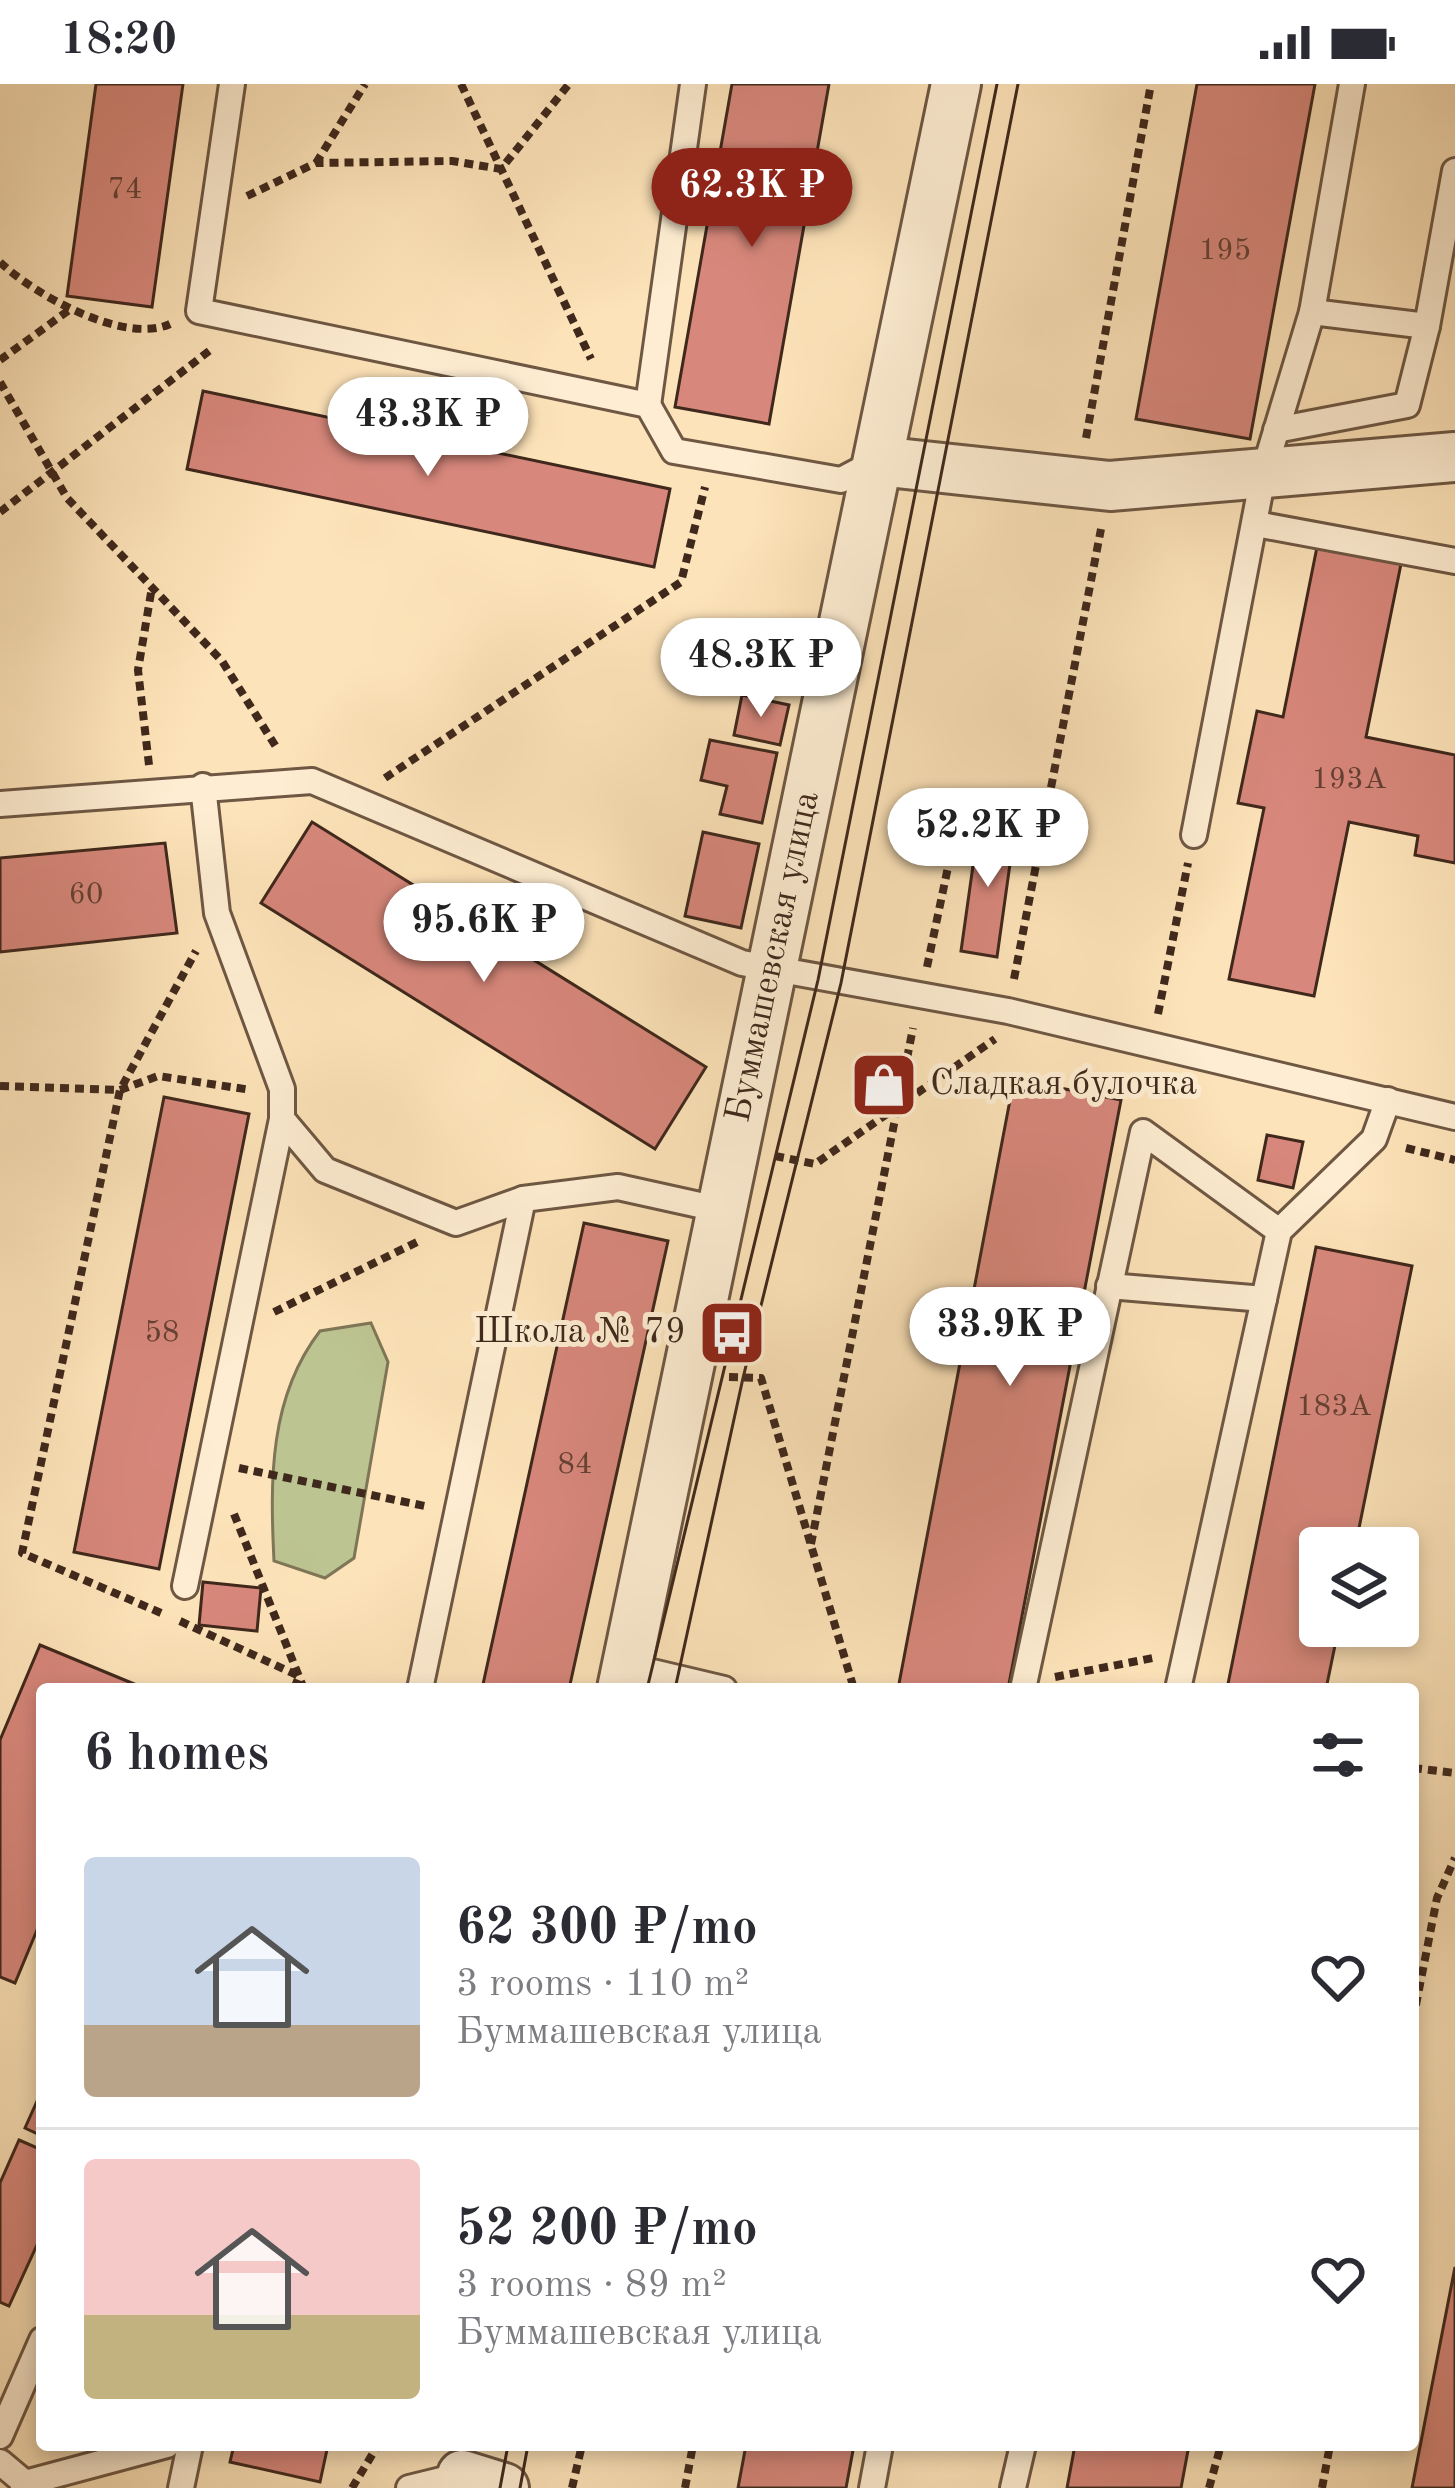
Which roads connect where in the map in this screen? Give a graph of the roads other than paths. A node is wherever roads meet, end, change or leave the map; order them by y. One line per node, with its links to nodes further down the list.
1 (232, 84): 8 (lane)
2 (693, 84): 8 (lane)
3 (956, 84): 11 (street, Буммашевская улица)
4 (1352, 84): 6 (lane)
5 (1455, 171): 7 (lane)
6 (1312, 312): 7 (lane); 9 (lane)
7 (1427, 326): 9 (lane)
8 (648, 406): 11 (lane)
9 (1270, 451): 10 (street); 11 (street); 12 (lane)
10 (1455, 457)
11 (878, 460): 17 (street, Буммашевская улица)
12 (1256, 524): 13 (lane); 16 (lane)
13 (1455, 562)
14 (203, 786): 15 (lane); 17 (lane); 20 (lane)
15 (0, 804)
16 (1194, 835)
17 (769, 969): 18 (lane); 22 (street, Буммашевская улица)
18 (1388, 1100): 19 (lane); 23 (lane)
19 (1455, 1117)
20 (282, 1119): 21 (lane); 26 (lane)
21 (523, 1199): 22 (lane); 28 (lane)
22 (722, 1210): 27 (street, Буммашевская улица)
23 (1279, 1231): 24 (lane); 25 (lane)
24 (1109, 1286): 25 (lane); 30 (lane)
25 (1264, 1299): 31 (lane)
26 (185, 1586)
27 (624, 1678): 29 (lane)
28 (421, 1683)
29 (669, 1683)
30 (1025, 1683)
31 (1179, 1683)
32 (36, 2354): 33 (lane)
33 (0, 2437)
34 (146, 2451): 40 (lane)
35 (189, 2451): 41 (lane)
36 (879, 2451): 43 (lane)
37 (1022, 2451): 44 (lane)
38 (0, 2462): 40 (lane)
39 (473, 2474): 42 (lane)
40 (24, 2485)
41 (181, 2488)
42 (409, 2488)
43 (872, 2488)
44 (1013, 2488)

